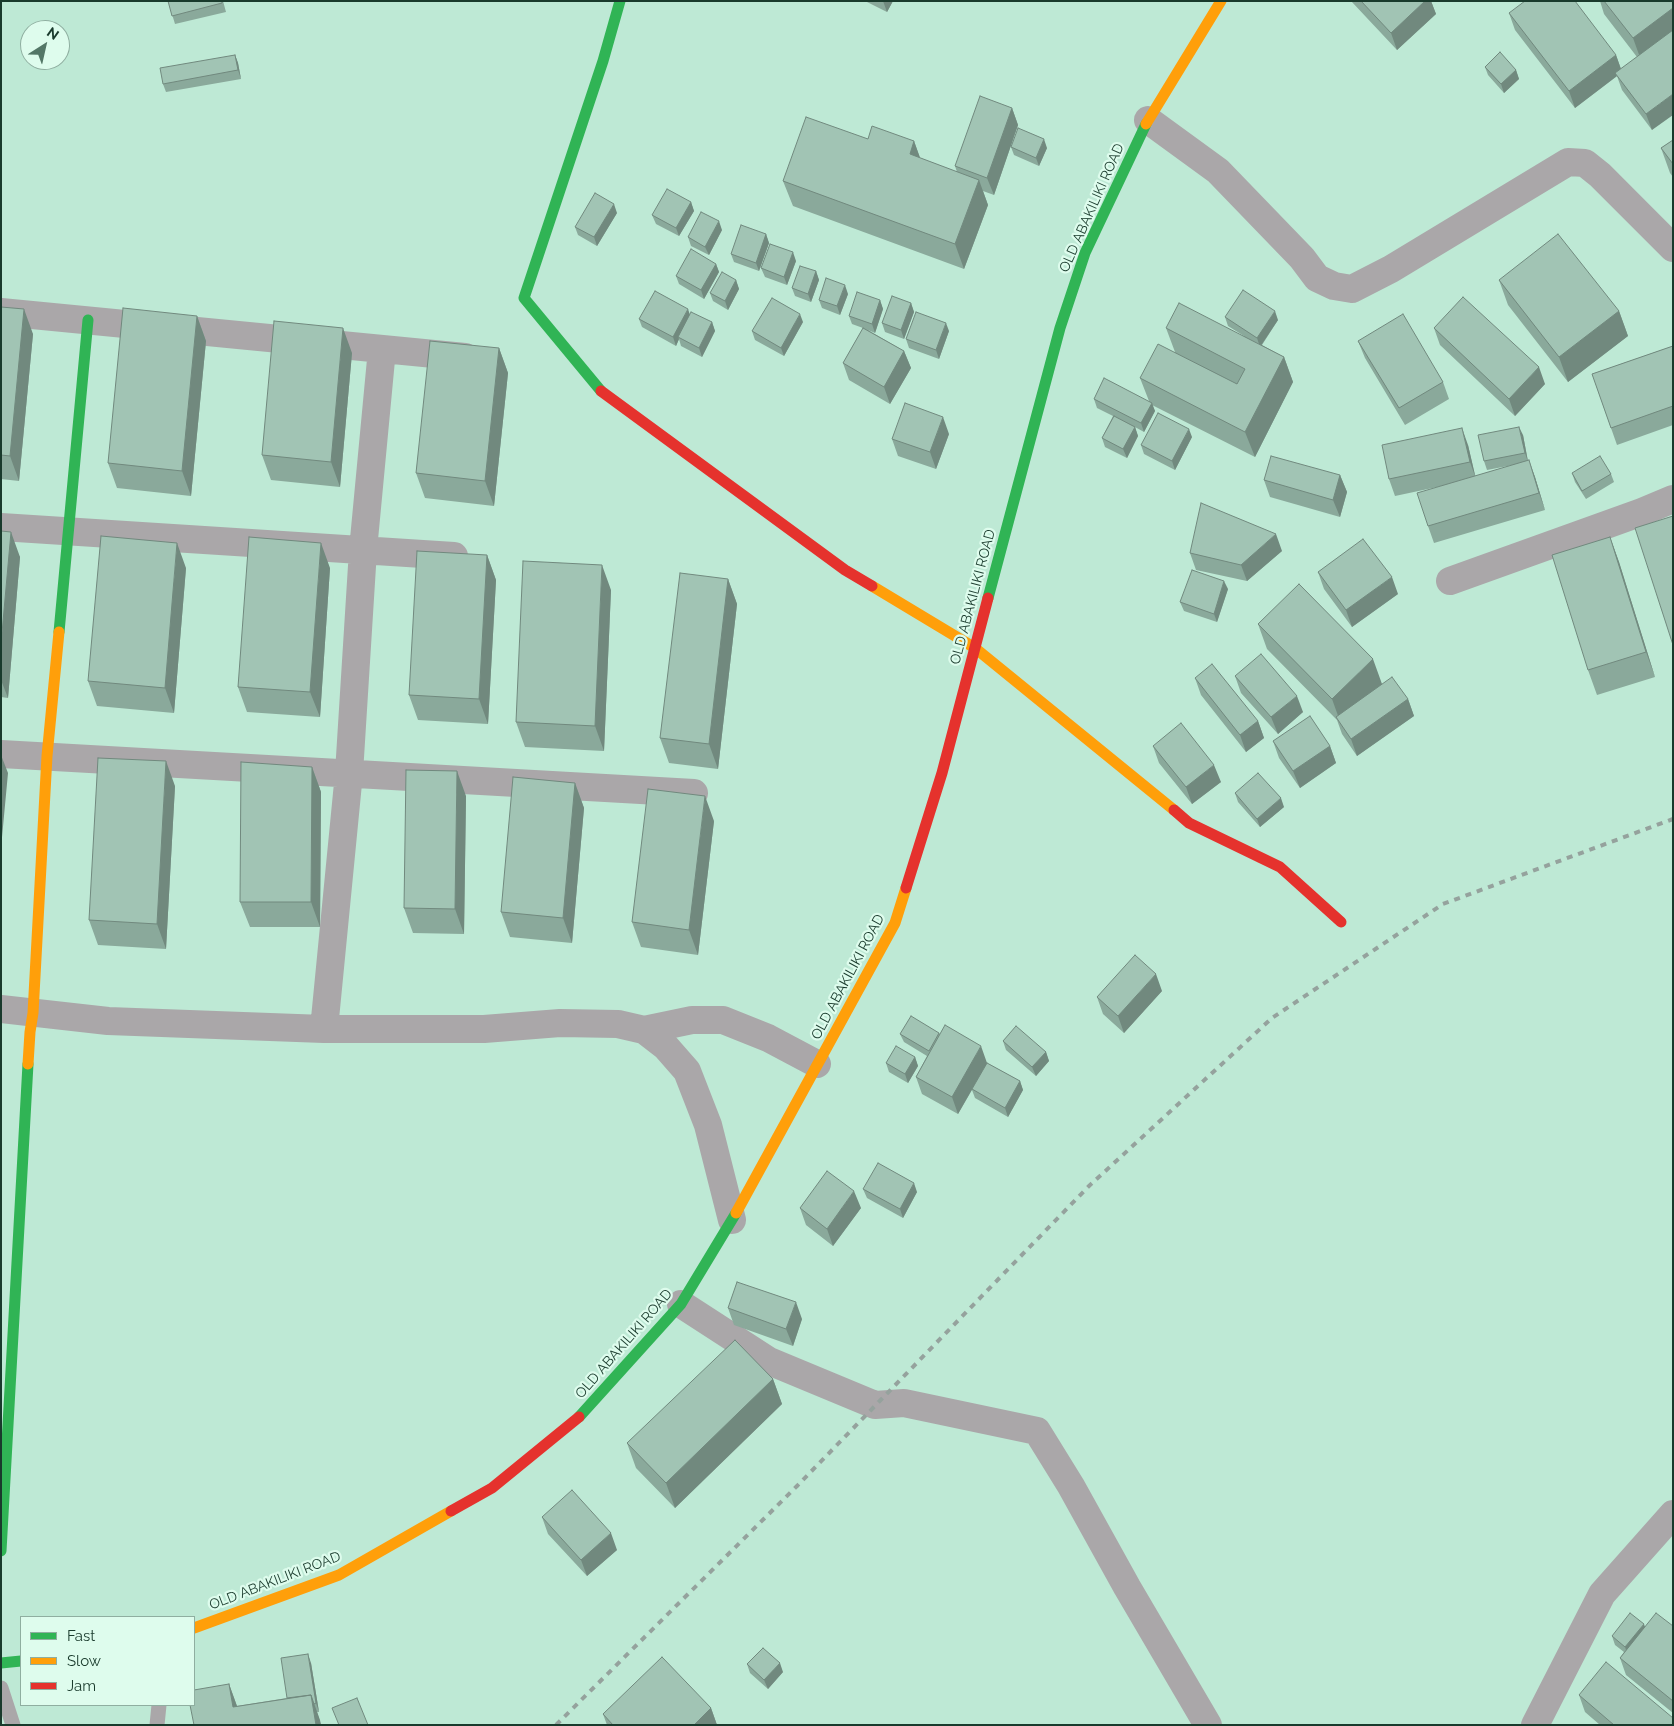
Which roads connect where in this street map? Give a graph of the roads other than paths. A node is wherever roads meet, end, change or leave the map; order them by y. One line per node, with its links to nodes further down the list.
1 (620, 1): 15 (street)
2 (1221, 1): 3 (street, OLD ABAKILIKI ROAD)
3 (1148, 120): 4 (street); 15 (street, OLD ABAKILIKI ROAD)
4 (1673, 248)
5 (1, 312): 6 (street)
6 (88, 320): 7 (street); 11 (street)
7 (382, 349): 8 (street); 12 (street)
8 (493, 360)
9 (1673, 499): 14 (street)
10 (1, 527): 11 (street)
11 (68, 531): 12 (street); 17 (street)
12 (363, 550): 13 (street); 18 (street)
13 (478, 557)
14 (1450, 581)
15 (975, 648): 20 (street); 25 (street, OLD ABAKILIKI ROAD)
16 (1, 754): 17 (street)
17 (47, 756): 18 (street); 22 (street)
18 (349, 773): 19 (street); 23 (street)
19 (694, 793)
20 (1341, 922)
21 (1, 1009): 22 (street)
22 (33, 1013): 23 (street); 29 (street)
23 (324, 1029): 24 (street)
24 (644, 1030): 25 (street); 26 (street)
25 (817, 1064): 26 (street, OLD ABAKILIKI ROAD)
26 (732, 1220): 27 (street, OLD ABAKILIKI ROAD)
27 (681, 1304): 30 (street, OLD ABAKILIKI ROAD); 35 (street)
28 (1673, 1514): 36 (street)
29 (1, 1551)
30 (195, 1628)
31 (20, 1661): 32 (street)
32 (1, 1663)
33 (1, 1688): 34 (lane)
34 (13, 1725)
35 (1208, 1725)
36 (1535, 1725)

